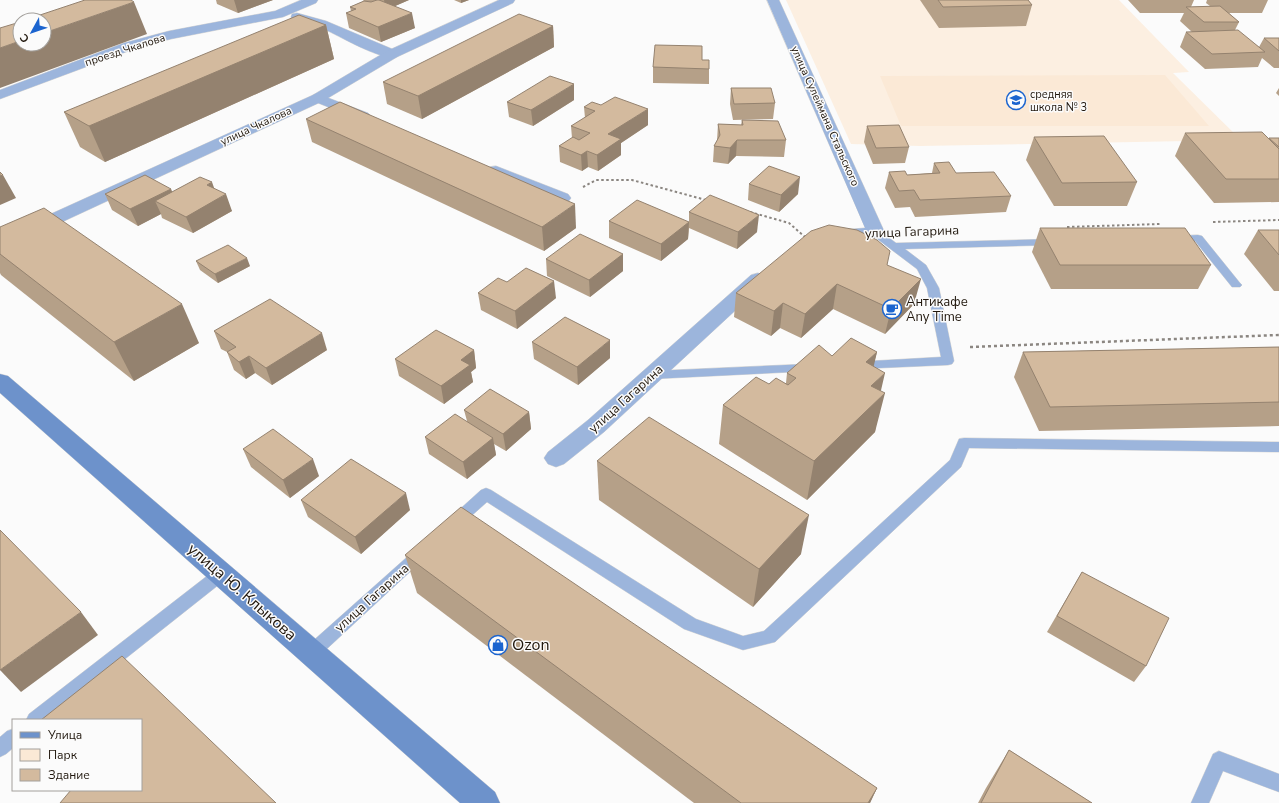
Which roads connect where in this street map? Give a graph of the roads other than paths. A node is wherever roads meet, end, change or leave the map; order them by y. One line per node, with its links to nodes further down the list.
1 (312, 0): 4 (street, проезд Чкалова)
2 (509, 0): 5 (street, улица Чкалова)
3 (773, 0): 11 (street, улица Сулеймана Стальского)
4 (278, 14): 5 (street, проезд Чкалова); 6 (street, проезд Чкалова)
5 (392, 54): 7 (street, улица Чкалова)
6 (0, 95)
7 (318, 98): 8 (street); 15 (street, улица Чкалова)
8 (377, 122)
9 (481, 164): 10 (street)
10 (562, 198)
11 (876, 233): 12 (street, улица Гагарина); 16 (lane)
12 (804, 237)
13 (1160, 239): 18 (lane)
14 (1066, 242): 16 (lane)
15 (0, 244)
16 (894, 246): 19 (lane)
17 (769, 269): 21 (street, улица Гагарина)
18 (1236, 285)
19 (844, 366)
20 (821, 367): 21 (lane)
21 (652, 375): 24 (street, улица Гагарина)
22 (0, 381): 27 (main road, улица Ю. Клыкова)
23 (1279, 448): 25 (lane)
24 (556, 458)
25 (445, 532)
26 (433, 542): 28 (lane, улица Гагарина)
27 (221, 574): 28 (main road, улица Ю. Клыкова); 29 (lane)
28 (311, 653): 33 (main road, улица Ю. Клыкова)
29 (36, 719)
30 (12, 738): 31 (lane)
31 (0, 748)
32 (1279, 783): 34 (lane)
33 (484, 803)
34 (1200, 803)

